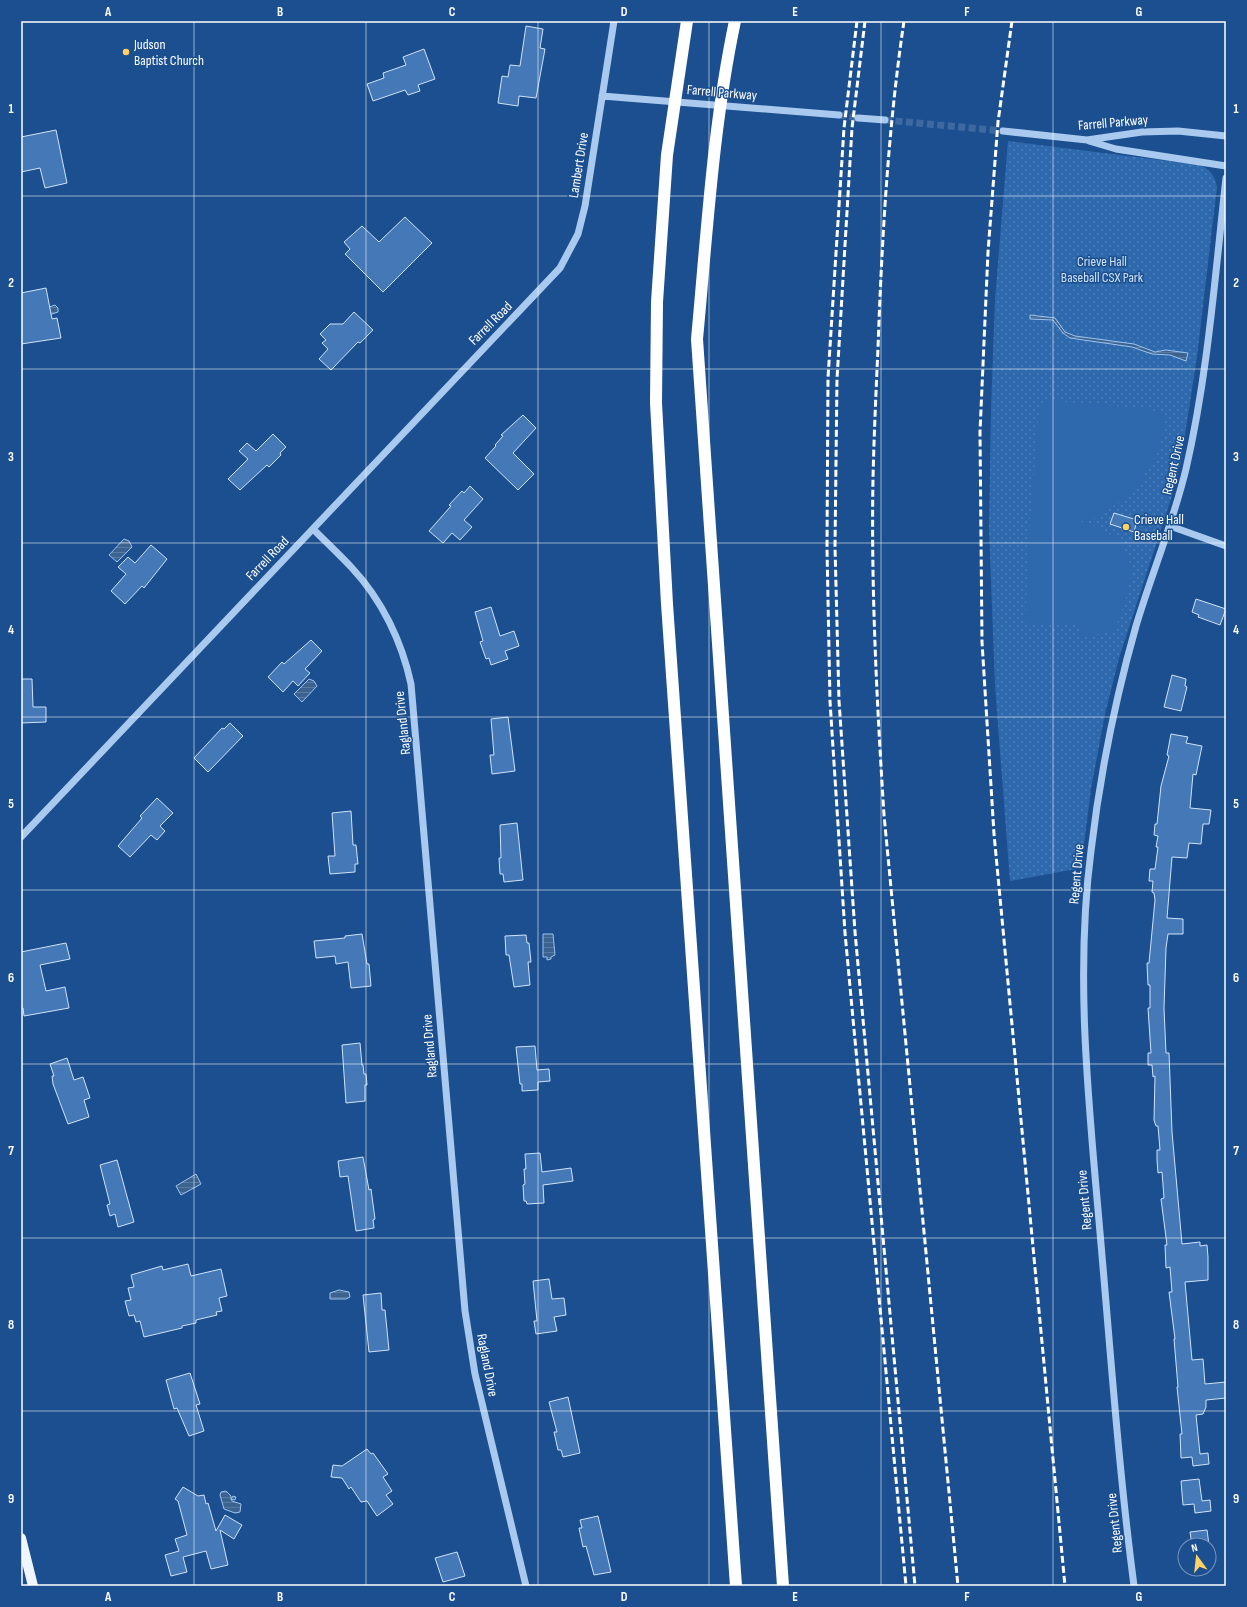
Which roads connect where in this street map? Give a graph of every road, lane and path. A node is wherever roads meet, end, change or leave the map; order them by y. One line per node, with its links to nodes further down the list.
1 (614, 21): 4 (street, Lambert Drive)
2 (687, 21): 21 (highway)
3 (735, 21): 22 (highway)
4 (602, 96): 5 (street, Farrell Parkway); 13 (street, Lambert Drive)
5 (839, 115)
6 (858, 118): 7 (street)
7 (885, 120)
8 (1003, 131): 10 (street, Farrell Parkway)
9 (1226, 136): 10 (street, Farrell Parkway)
10 (1087, 140): 11 (street)
11 (1226, 166)
12 (1226, 178): 14 (street, Regent Drive)
13 (532, 299): 15 (street, Farrell Road)
14 (1170, 526): 16 (street); 23 (street, Regent Drive)
15 (313, 529): 17 (street, Farrell Road); 20 (street, Ragland Drive)
16 (1226, 546)
17 (21, 837)
18 (21, 1538): 19 (main road)
19 (33, 1586)
20 (526, 1586)
21 (736, 1586)
22 (783, 1586)
23 (1134, 1586)

